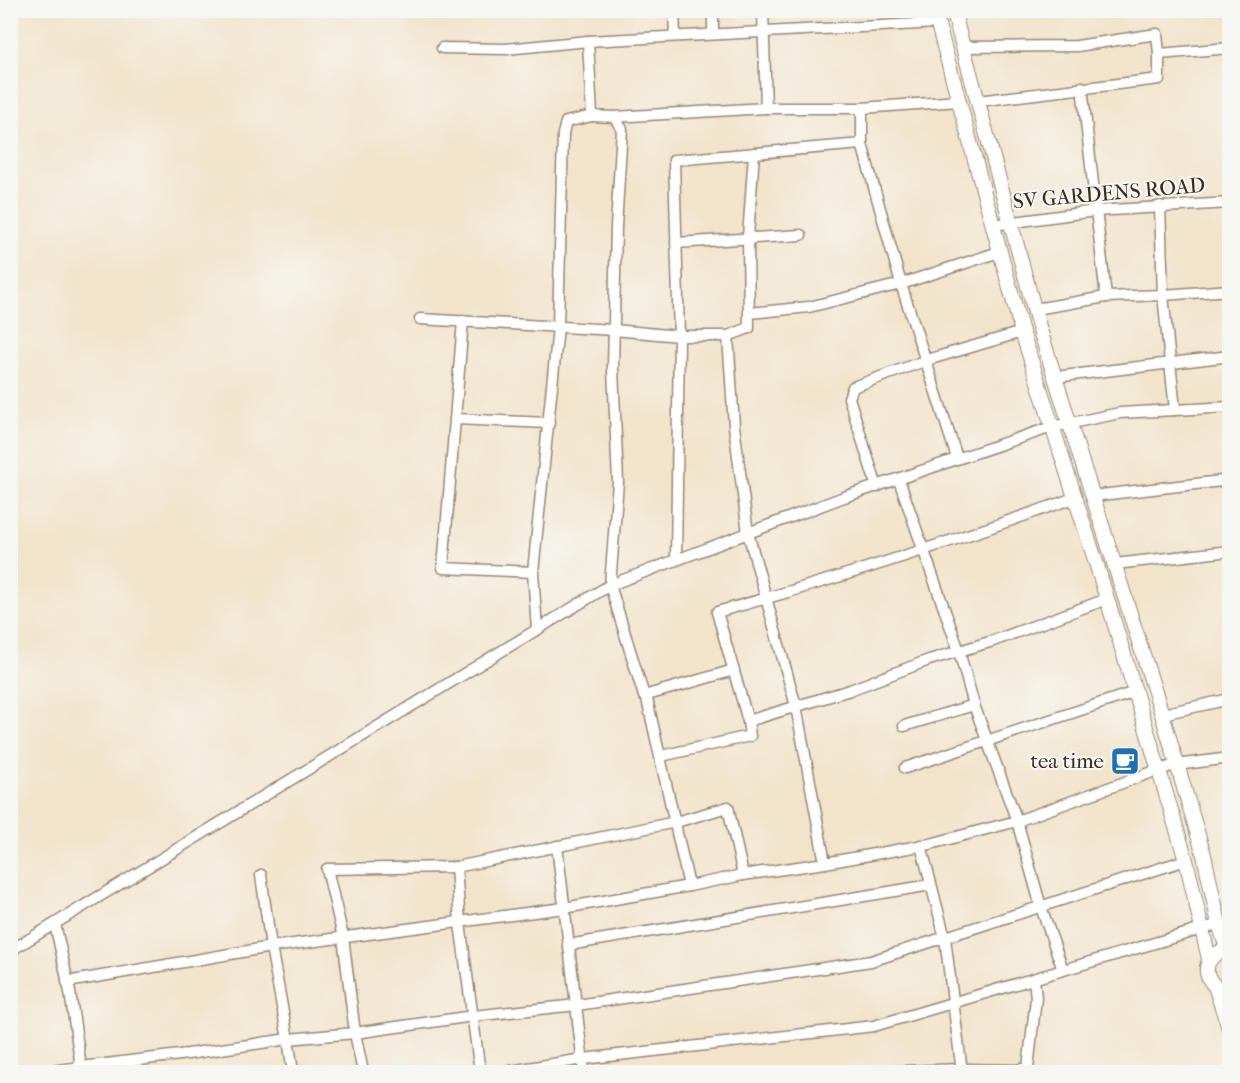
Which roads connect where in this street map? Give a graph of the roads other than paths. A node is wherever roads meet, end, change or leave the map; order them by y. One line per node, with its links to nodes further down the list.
1 (674, 10): 8 (street)
2 (713, 10): 7 (street)
3 (763, 10): 6 (street)
4 (953, 10): 10 (main road)
5 (936, 17): 6 (street); 16 (main road)
6 (764, 32): 7 (street); 17 (street)
7 (713, 34): 8 (street)
8 (675, 36): 9 (street)
9 (588, 41): 11 (street); 19 (street)
10 (964, 47): 13 (street); 15 (main road)
11 (442, 48)
12 (1230, 48): 13 (street)
13 (1159, 54): 14 (street)
14 (1082, 87): 15 (street); 25 (street)
15 (978, 100): 26 (main road)
16 (959, 101): 18 (street); 27 (main road)
17 (766, 108): 18 (street); 20 (street)
18 (862, 108): 21 (street)
19 (592, 116): 20 (street); 40 (street)
20 (614, 117): 41 (street)
21 (862, 144): 22 (street); 32 (street)
22 (754, 153): 29 (street); 30 (street)
23 (1230, 203): 24 (street, SV GARDENS ROAD)
24 (1160, 206): 25 (street, SV GARDENS ROAD); 34 (street)
25 (1095, 211): 26 (street, SV GARDENS ROAD); 35 (street)
26 (1010, 221): 27 (street, SV GARDENS ROAD); 36 (main road)
27 (993, 225): 31 (main road)
28 (801, 235): 29 (street)
29 (748, 237): 30 (street); 37 (street)
30 (676, 243): 43 (street)
31 (999, 252): 32 (street); 42 (main road)
32 (901, 284): 37 (street); 46 (street)
33 (1230, 290): 34 (street)
34 (1163, 295): 35 (street); 47 (street)
35 (1106, 297): 36 (street)
36 (1035, 309): 48 (main road)
37 (750, 313): 44 (street)
38 (420, 319): 39 (street)
39 (463, 321): 40 (street); 51 (street)
40 (558, 327): 41 (street); 53 (street)
41 (614, 330): 43 (street); 67 (street)
42 (1022, 332): 46 (street); 54 (main road)
43 (679, 336): 44 (street); 64 (street)
44 (728, 336): 61 (street)
45 (1230, 356): 47 (street)
46 (927, 360): 55 (street); 58 (street)
47 (1169, 363): 48 (street); 50 (street)
48 (1055, 377): 52 (main road)
49 (1230, 406): 50 (street)
50 (1175, 410): 52 (street)
51 (455, 419): 53 (street); 66 (street)
52 (1070, 422): 54 (street); 59 (main road)
53 (549, 423): 66 (street)
54 (1052, 427): 55 (street); 60 (main road)
55 (957, 458): 56 (street)
56 (899, 480): 58 (street); 62 (street)
57 (1230, 480): 59 (street)
58 (877, 487): 61 (street)
59 (1092, 496): 65 (main road)
60 (1074, 498): 62 (street); 69 (main road)
61 (748, 533): 64 (street); 68 (street)
62 (923, 549): 68 (street); 71 (street)
63 (1230, 551): 65 (street)
64 (676, 560): 67 (street)
65 (1115, 564): 78 (main road)
66 (533, 572): 70 (street)
67 (610, 585): 70 (street); 74 (street)
68 (766, 599): 72 (street); 77 (street)
69 (1107, 599): 71 (street); 73 (main road)
70 (537, 630): 101 (street)
71 (959, 651): 76 (street); 77 (street)
72 (734, 670): 74 (street); 79 (street)
73 (1135, 692): 81 (street); 86 (main road)
74 (644, 696): 82 (street)
75 (1230, 699): 78 (street)
76 (974, 705): 80 (street); 81 (street)
77 (796, 706): 79 (street); 92 (street)
78 (1162, 714): 84 (main road)
79 (748, 721): 82 (street)
80 (904, 726)
81 (988, 742): 85 (street); 87 (street)
82 (661, 756): 88 (street)
83 (1230, 758): 84 (street)
84 (1176, 765): 86 (street); 102 (main road)
85 (905, 768)
86 (1158, 770): 87 (street); 91 (main road)
87 (1017, 821): 89 (street); 98 (street)
88 (676, 822): 90 (street); 95 (street); 97 (street)
89 (921, 845): 92 (street); 96 (street)
90 (557, 846): 93 (street); 99 (street)
91 (1186, 860): 98 (street); 103 (main road)
92 (825, 863): 95 (street)
93 (456, 867): 100 (street); 104 (street)
94 (261, 875): 107 (street)
95 (743, 875): 97 (street)
96 (931, 885): 105 (street); 106 (street)
97 (689, 886): 99 (street)
98 (1041, 907): 105 (street); 111 (street)
99 (564, 908): 100 (street); 106 (street)
100 (460, 923): 104 (street); 118 (street)
101 (55, 924): 108 (street); 113 (street)
102 (1219, 924): 103 (street); 109 (main road)
103 (1201, 928): 110 (main road); 111 (street)
104 (343, 937): 107 (street); 120 (street)
105 (945, 938): 116 (street); 117 (street)
106 (568, 945): 117 (street)
107 (271, 947): 113 (street); 121 (street)
108 (10, 951)
109 (1229, 951): 110 (main road)
110 (1209, 959): 114 (main road)
111 (1063, 970): 112 (street)
112 (1034, 979): 116 (street); 124 (street)
113 (67, 982): 123 (street)
114 (1215, 986): 115 (main road); 119 (main road)
115 (1230, 989)
116 (954, 1004): 122 (street); 124 (street)
117 (577, 1005): 118 (street); 122 (street)
118 (473, 1016): 120 (street); 128 (street)
119 (1230, 1031)
120 (355, 1033): 121 (street); 127 (street)
121 (288, 1038): 123 (street); 126 (street)
122 (583, 1059): 129 (street); 130 (street)
123 (81, 1070): 125 (street)
124 (962, 1071): 131 (street)
125 (44, 1072)
126 (293, 1072)
127 (363, 1072)
128 (480, 1072)
129 (504, 1072)
130 (584, 1072)
131 (877, 1072)

